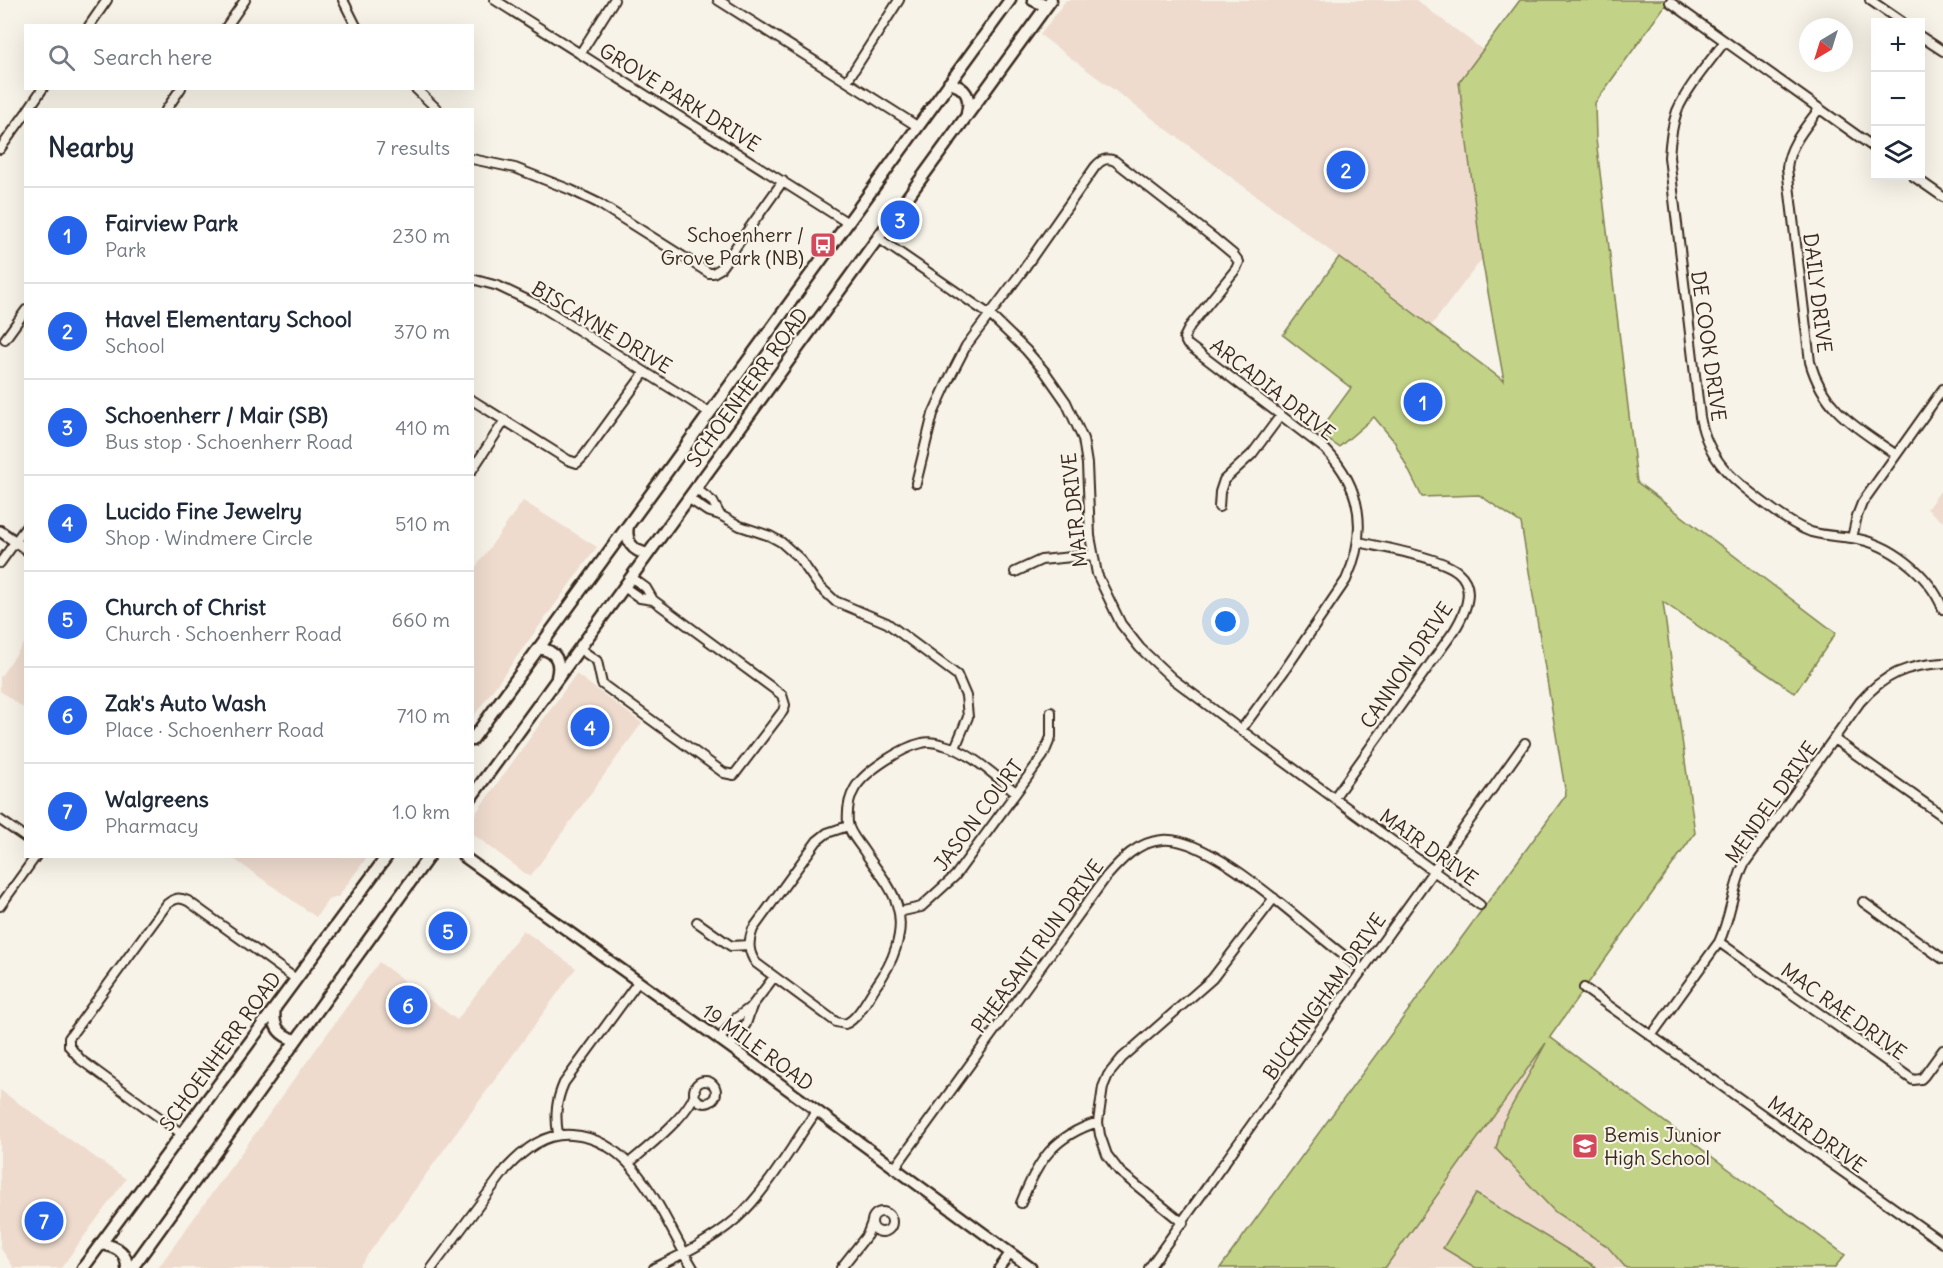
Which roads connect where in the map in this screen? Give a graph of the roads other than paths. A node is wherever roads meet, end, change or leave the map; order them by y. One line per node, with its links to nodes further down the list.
1 (107, 0): 14 (street)
2 (245, 0): 15 (street)
3 (343, 0): 16 (street)
4 (495, 0): 20 (street, GROVE PARK DRIVE)
5 (614, 0): 20 (street)
6 (899, 0): 21 (street)
7 (1010, 0): 22 (main road, SCHOENHERR ROAD)
8 (1033, 0): 12 (main road)
9 (1870, 0): 13 (street)
10 (721, 1): 21 (street)
11 (1670, 2): 18 (street)
12 (1048, 3): 31 (main road, SCHOENHERR ROAD)
13 (1896, 18)
14 (90, 24)
15 (228, 24)
16 (355, 24)
17 (1925, 39): 19 (street)
18 (1725, 41): 29 (street); 61 (street, DE COOK DRIVE)
19 (1943, 51)
20 (580, 54): 37 (street, GROVE PARK DRIVE)
21 (848, 81): 32 (street)
22 (950, 82): 31 (main road); 32 (main road, SCHOENHERR ROAD)
23 (42, 90): 26 (street)
24 (180, 90): 27 (street)
25 (417, 90): 28 (street)
26 (29, 108)
27 (167, 108)
28 (436, 108)
29 (1819, 109): 34 (street); 51 (street, DAILY DRIVE)
30 (24, 116): 33 (street)
31 (966, 117): 40 (main road, SCHOENHERR ROAD)
32 (917, 126): 39 (main road, SCHOENHERR ROAD)
33 (1, 146)
34 (1871, 146)
35 (474, 159): 37 (street)
36 (1919, 180): 38 (street)
37 (783, 181): 39 (street, GROVE PARK DRIVE)
38 (1943, 197)
39 (848, 223): 48 (main road, SCHOENHERR ROAD)
40 (878, 238): 43 (street, MAIR DRIVE); 54 (main road, SCHOENHERR ROAD)
41 (474, 280): 45 (street, BISCAYNE DRIVE)
42 (24, 312): 44 (street)
43 (990, 315): 49 (street, ARCADIA DRIVE); 53 (street); 66 (street, MAIR DRIVE)
44 (5, 339)
45 (645, 372): 48 (street, BISCAYNE DRIVE); 50 (street)
46 (1943, 390): 51 (street)
47 (474, 401): 50 (street)
48 (710, 412): 58 (main road, SCHOENHERR ROAD)
49 (1281, 415): 56 (street); 63 (street, ARCADIA DRIVE)
50 (506, 420): 52 (street)
51 (1895, 454): 61 (street)
52 (474, 467)
53 (916, 483)
54 (695, 488): 55 (main road, SCHOENHERR ROAD); 57 (street)
55 (688, 498): 57 (street); 65 (main road, SCHOENHERR ROAD)
56 (1219, 507)
57 (720, 515): 82 (street)
58 (628, 525): 65 (main road); 73 (main road, SCHOENHERR ROAD)
59 (24, 530): 62 (street)
60 (0, 531): 62 (street)
61 (1852, 538): 72 (street, DE COOK DRIVE)
62 (15, 542): 64 (street); 67 (street)
63 (1359, 542): 78 (street, ARCADIA DRIVE); 85 (street, CANNON DRIVE)
64 (24, 548)
65 (648, 554): 69 (main road, SCHOENHERR ROAD)
66 (1093, 555): 68 (street); 78 (street, MAIR DRIVE)
67 (0, 563)
68 (1015, 572)
69 (631, 577): 70 (main road, SCHOENHERR ROAD); 71 (street)
70 (624, 587): 71 (street); 74 (main road, SCHOENHERR ROAD)
71 (653, 600): 74 (street)
72 (1943, 609)
73 (539, 648): 76 (main road); 79 (main road, SCHOENHERR ROAD)
74 (580, 649): 76 (main road, SCHOENHERR ROAD)
75 (1943, 663): 80 (street, MENDEL DRIVE)
76 (556, 680): 84 (main road, SCHOENHERR ROAD)
77 (1051, 712): 83 (street, JASON COURT)
78 (1240, 730): 85 (street, MAIR DRIVE)
79 (474, 737)
80 (1834, 739): 86 (street); 101 (street, MENDEL DRIVE)
81 (1526, 743): 94 (street, BUCKINGHAM DRIVE)
82 (955, 748): 83 (street); 88 (street)
83 (1016, 792): 99 (street, JASON COURT)
84 (474, 793)
85 (1334, 798): 94 (street, MAIR DRIVE)
86 (1943, 816)
87 (0, 820): 89 (street)
88 (848, 826): 99 (street); 102 (street)
89 (24, 837)
90 (35, 858): 98 (street)
91 (386, 858): 106 (main road, SCHOENHERR ROAD)
92 (428, 858): 112 (main road)
93 (466, 858): 107 (street, 19 MILE ROAD)
94 (1433, 870): 97 (street, MAIR DRIVE); 104 (street, BUCKINGHAM DRIVE)
95 (1274, 898): 104 (street, PHEASANT RUN DRIVE); 120 (street); 124 (street, PHEASANT RUN DRIVE)
96 (1863, 902): 103 (street)
97 (1480, 905)
98 (0, 906)
99 (899, 912): 105 (street)
100 (697, 922): 102 (street)
101 (1719, 942): 111 (street, MENDEL DRIVE); 115 (street, MAC RAE DRIVE)
102 (749, 945): 105 (street)
103 (1943, 959)
104 (1364, 970): 127 (street, BUCKINGHAM DRIVE)
105 (774, 977): 109 (street)
106 (296, 979): 110 (main road, SCHOENHERR ROAD); 121 (street)
107 (638, 982): 113 (street, 19 MILE ROAD); 122 (street)
108 (1584, 988): 111 (street, MAIR DRIVE)
109 (752, 1006): 113 (street); 114 (street)
110 (275, 1008): 112 (main road); 121 (main road, SCHOENHERR ROAD)
111 (1651, 1036): 130 (street, MAIR DRIVE)
112 (295, 1040): 136 (main road)
113 (719, 1040): 114 (street, 19 MILE ROAD)
114 (730, 1047): 119 (street, 19 MILE ROAD)
115 (1943, 1050)
116 (695, 1092): 117 (street); 117 (street); 118 (street)
117 (702, 1102): 118 (street)
118 (690, 1104): 123 (street)
119 (816, 1112): 124 (street, 19 MILE ROAD); 132 (street)
120 (1098, 1122): 125 (street); 127 (street)
121 (182, 1134): 131 (main road, SCHOENHERR ROAD)
122 (558, 1134): 123 (street); 137 (street)
123 (629, 1163): 132 (street)
124 (894, 1169): 133 (street, 19 MILE ROAD)
125 (1021, 1203)
126 (872, 1222): 128 (street); 128 (street); 129 (street)
127 (1183, 1223): 143 (street, BUCKINGHAM DRIVE)
128 (880, 1233): 129 (street)
129 (867, 1235): 140 (street)
130 (1943, 1243)
131 (101, 1244): 134 (main road, SCHOENHERR ROAD); 135 (main road)
132 (684, 1253): 138 (street); 139 (street)
133 (1010, 1253): 141 (street); 142 (street, 19 MILE ROAD)
134 (84, 1268)
135 (127, 1268)
136 (132, 1268)
137 (432, 1268)
138 (654, 1268)
139 (693, 1268)
140 (841, 1268)
141 (999, 1268)
142 (1031, 1268)
143 (1149, 1268)

